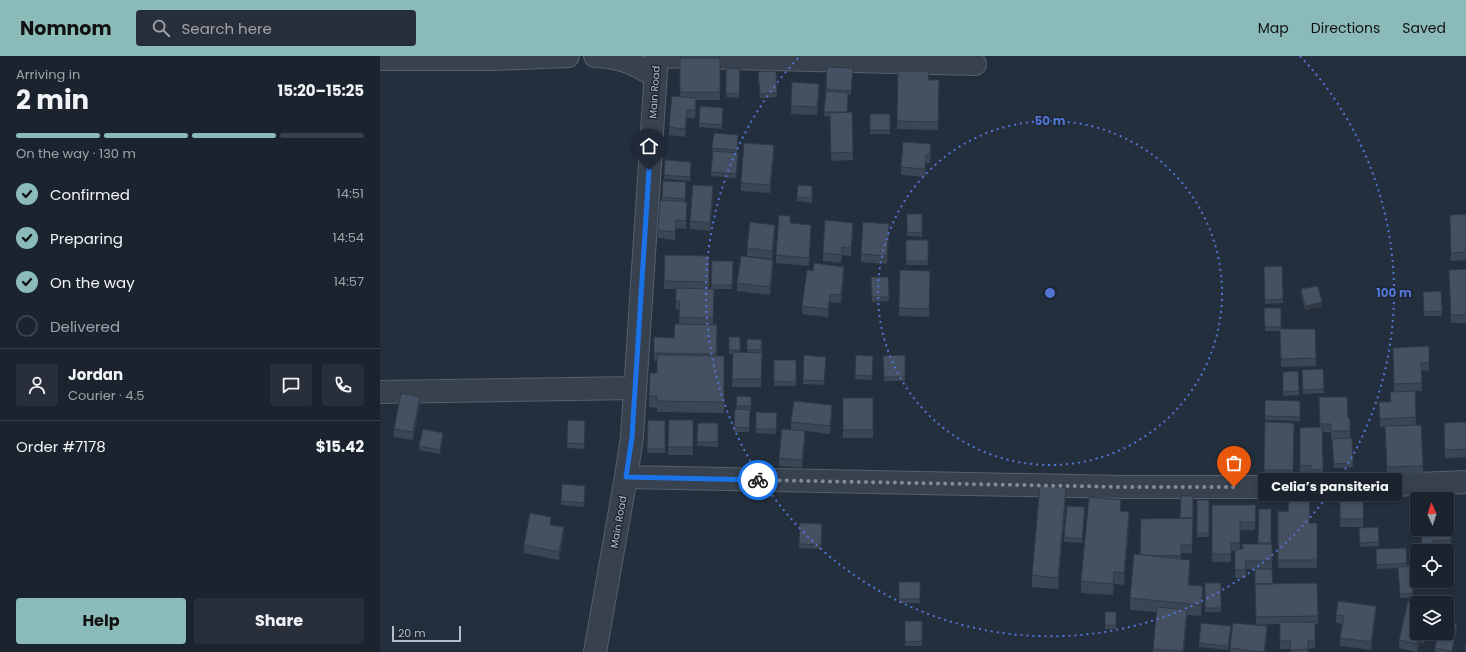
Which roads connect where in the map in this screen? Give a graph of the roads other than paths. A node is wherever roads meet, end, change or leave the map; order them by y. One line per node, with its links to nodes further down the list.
1 (568, 56): 3 (street)
2 (595, 56): 4 (street)
3 (380, 59)
4 (656, 63): 5 (street); 6 (street, Main Road)
5 (975, 64)
6 (636, 388): 7 (street); 8 (street, Main Road)
7 (380, 392)
8 (626, 477): 9 (street); 10 (street, Main Road)
9 (1466, 482)
10 (595, 652)

